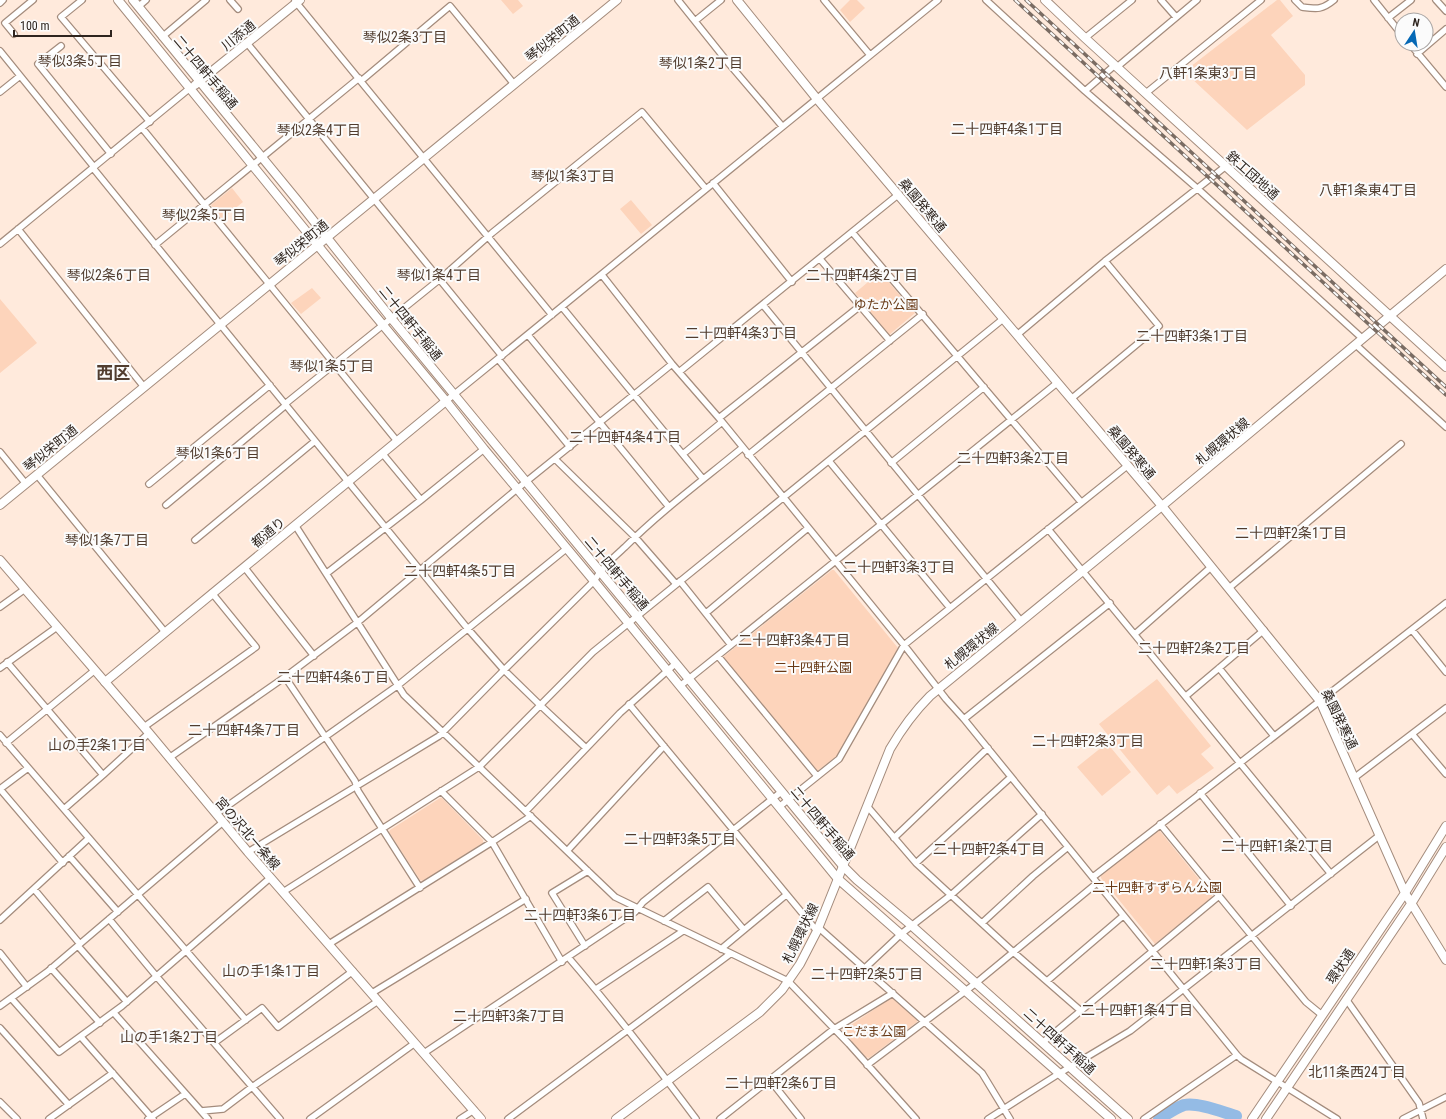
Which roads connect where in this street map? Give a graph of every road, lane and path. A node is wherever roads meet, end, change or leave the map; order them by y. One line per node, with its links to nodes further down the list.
1 (3, 0): 27 (street)
2 (33, 0): 38 (street)
3 (82, 0): 58 (street)
4 (118, 0): 52 (street, 二十四軒手稲通)
5 (146, 0): 28 (street)
6 (206, 0): 39 (street)
7 (230, 0): 31 (street)
8 (455, 0): 30 (street)
9 (617, 0): 29 (street, 琴似栄町通)
10 (678, 0): 35 (street)
11 (721, 0): 35 (street)
12 (737, 0): 56 (street, 桑園発寒通)
13 (824, 0): 45 (street)
14 (938, 0): 45 (street)
15 (986, 0): 53 (street)
16 (1045, 0): 40 (street, 鉄工団地通)
17 (1132, 0): 40 (street)
18 (1161, 0): 33 (street)
19 (1197, 0): 33 (street)
20 (1261, 0): 55 (street)
21 (1295, 0): 22 (street)
22 (1334, 0)
23 (1411, 0): 34 (street)
24 (1436, 0): 32 (street)
25 (297, 1): 41 (street, 川添通); 48 (street)
26 (1375, 1): 34 (street)
27 (0, 3)
28 (135, 3): 39 (street, 二十四軒手稲通)
29 (607, 3): 50 (street, 琴似栄町通)
30 (450, 6): 48 (street); 50 (street)
31 (238, 9)
32 (1446, 11)
33 (1176, 17): 46 (street)
34 (1388, 18): 36 (street)
35 (696, 21): 59 (street)
36 (1394, 25)
37 (1446, 29): 44 (street)
38 (14, 34)
39 (162, 37): 49 (street, 二十四軒手稲通)
40 (1085, 38): 46 (street, 鉄工団地通)
41 (248, 43): 49 (street, 川添通); 57 (street)
42 (61, 46): 61 (street)
43 (0, 51): 47 (street)
44 (1417, 54): 51 (street)
45 (870, 55): 56 (street)
46 (1116, 66): 53 (street); 55 (street, 鉄工団地通)
47 (20, 76): 54 (street); 66 (street)
48 (360, 80): 57 (street); 63 (street)
49 (199, 82): 52 (street, 川添通); 62 (street, 二十四軒手稲通)
50 (514, 84): 63 (street, 琴似栄町通)
51 (1446, 87)
52 (190, 88): 58 (street); 64 (street, 二十四軒手稲通)
53 (1085, 91): 69 (street)
54 (0, 92)
55 (1146, 94): 65 (street, 鉄工団地通)
56 (817, 99): 59 (street); 70 (street, 桑園発寒通)
57 (309, 119): 62 (street); 71 (street)
58 (150, 122): 60 (street)
59 (782, 126): 67 (street)
60 (142, 128): 61 (street); 72 (street)
61 (111, 154): 66 (street)
62 (261, 158): 64 (street); 76 (street, 二十四軒手稲通)
63 (424, 158): 71 (street, 琴似栄町通); 75 (street)
64 (253, 164): 72 (street); 78 (street, 二十四軒手稲通)
65 (1226, 166): 69 (street); 92 (street, 鉄工団地通)
66 (94, 168): 73 (street); 79 (street)
67 (713, 183): 68 (street); 85 (street)
68 (706, 189): 75 (street); 83 (street)
69 (1198, 189): 81 (street); 100 (street)
70 (899, 194): 74 (street); 94 (street, 桑園発寒通)
71 (374, 199): 76 (street, 琴似栄町通); 84 (street)
72 (205, 204): 79 (street); 86 (street)
73 (18, 229): 77 (street); 110 (street)
74 (852, 232): 80 (street); 91 (street)
75 (489, 237): 84 (street); 90 (street)
76 (326, 238): 78 (street, 琴似栄町通); 93 (street, 二十四軒手稲通)
77 (0, 244)
78 (318, 244): 86 (street, 琴似栄町通); 96 (street, 二十四軒手稲通)
79 (156, 245): 95 (street)
80 (820, 259): 85 (street); 88 (street)
81 (1105, 261): 98 (street); 115 (street)
82 (1446, 269): 92 (street, 札幌環状線)
83 (602, 275): 89 (street); 105 (street)
84 (440, 279): 93 (street); 103 (street)
85 (792, 282): 87 (street)
86 (270, 284): 95 (street, 琴似栄町通); 104 (street)
87 (763, 305): 101 (street); 107 (street)
88 (860, 306): 99 (street); 101 (street)
89 (562, 307): 90 (street); 113 (street)
90 (552, 314): 97 (street)
91 (923, 314): 99 (street); 102 (street)
92 (1389, 316): 100 (street, 札幌環状線); 106 (street, 鉄工団地通)
93 (391, 318): 96 (street); 114 (street, 二十四軒手稲通)
94 (1003, 319): 98 (street, 桑園発寒通); 102 (street)
95 (220, 324): 109 (street); 110 (street, 琴似栄町通)
96 (383, 324): 104 (street); 116 (street, 二十四軒手稲通)
97 (528, 335): 103 (street); 120 (street)
98 (1017, 336): 108 (street, 桑園発寒通)
99 (890, 341): 112 (street)
100 (1359, 342): 121 (street); 150 (street, 札幌環状線)
101 (801, 353): 112 (street); 118 (street)
102 (958, 356): 111 (street); 122 (street)
103 (500, 358): 114 (street); 126 (street)
104 (334, 364): 117 (street); 123 (street)
105 (672, 364): 107 (street); 113 (street)
106 (1446, 366)
107 (679, 372): 118 (street)
108 (1057, 383): 115 (street, 桑園発寒通); 119 (street)
109 (270, 385): 117 (street); 142 (street)
110 (144, 387): 137 (street, 琴似栄町通)
111 (984, 387): 119 (street); 135 (street)
112 (830, 389): 122 (street); 132 (street)
113 (633, 394): 120 (street); 131 (street)
114 (454, 395): 116 (street); 140 (street, 二十四軒手稲通)
115 (1071, 399): 136 (street, 桑園発寒通)
116 (446, 401): 123 (street, 都通り); 128 (street, 二十四軒手稲通)
117 (286, 405): 124 (street); 149 (street)
118 (721, 420): 127 (street); 131 (street)
119 (1011, 420): 144 (street); 147 (street)
120 (600, 422): 126 (street); 151 (street)
121 (1446, 427)
122 (865, 432): 134 (street); 135 (street)
123 (397, 440): 130 (street, 都通り)
124 (315, 441): 139 (street); 158 (street)
125 (1402, 444): 171 (street)
126 (570, 447): 133 (street)
127 (742, 448): 132 (street); 138 (street)
128 (484, 449): 143 (street, 二十四軒手稲通); 146 (street)
129 (0, 452): 141 (street)
130 (382, 454): 139 (street, 都通り); 146 (street)
131 (683, 454): 138 (street)
132 (748, 454): 145 (street)
133 (555, 459): 140 (street); 157 (street)
134 (829, 461): 145 (street); 153 (street)
135 (891, 463): 144 (street)
136 (1127, 466): 147 (street); 150 (street, 桑園発寒通)
137 (37, 475): 141 (street, 琴似栄町通); 187 (street)
138 (703, 479): 151 (street)
139 (348, 481): 152 (street, 都通り); 154 (street)
140 (526, 482): 143 (street); 165 (street, 二十四軒手稲通)
141 (26, 484): 148 (street, 琴似栄町通)
142 (149, 484)
143 (517, 489): 159 (street, 二十四軒手稲通); 164 (street)
144 (918, 496): 153 (street); 168 (street)
145 (783, 498): 155 (street); 170 (street)
146 (421, 500): 154 (street)
147 (1081, 502): 156 (street)
148 (0, 505)
149 (166, 505)
150 (1162, 506): 163 (street, 桑園発寒通); 166 (street, 札幌環状線)
151 (670, 507): 157 (street)
152 (295, 525): 162 (street, 都通り); 167 (street)
153 (881, 525): 161 (street); 177 (street)
154 (386, 528): 164 (street); 167 (street)
155 (808, 528): 161 (street); 178 (street)
156 (1048, 529): 166 (street); 168 (street)
157 (635, 537): 165 (street); 170 (street)
158 (195, 540)
159 (566, 549): 169 (street, 二十四軒手稲通); 184 (street)
160 (0, 560): 172 (street, 宮の沢北一条線)
161 (835, 561): 189 (street); 190 (street)
162 (245, 568): 173 (street, 都通り); 191 (street)
163 (1211, 568): 171 (street, 桑園発寒通); 188 (street)
164 (421, 570): 181 (street); 184 (street)
165 (600, 571): 169 (street); 179 (street, 二十四軒手稲通)
166 (1084, 571): 174 (street); 180 (street, 札幌環状線)
167 (327, 573): 181 (street)
168 (986, 579): 177 (street); 180 (street)
169 (594, 581): 182 (street, 二十四軒手稲通); 198 (street)
170 (678, 583): 178 (street); 179 (street)
171 (1229, 588): 185 (street, 桑園発寒通)
172 (25, 589): 176 (street); 183 (street, 宮の沢北一条線)
173 (212, 593): 187 (street, 都通り); 214 (street)
174 (1110, 603): 188 (street); 213 (street)
175 (1446, 603): 186 (street)
176 (0, 607)
177 (950, 608): 190 (street)
178 (706, 612): 189 (street)
179 (637, 617): 182 (street); 194 (street, 二十四軒手稲通)
180 (1021, 621): 206 (street, 札幌環状線)
181 (358, 622): 191 (street); 204 (street)
182 (629, 624): 199 (street, 二十四軒手稲通); 210 (street)
183 (57, 627): 193 (street); 197 (street, 宮の沢北一条線)
184 (468, 629): 198 (street); 204 (street)
185 (1264, 630): 196 (street); 208 (street, 桑園発寒通)
186 (1412, 630): 200 (street); 208 (street)
187 (165, 632): 203 (street, 都通り)
188 (1135, 634): 207 (street)
189 (731, 645): 192 (street)
190 (904, 645): 206 (street); 230 (street)
191 (314, 656): 201 (street)
192 (718, 656): 202 (street); 230 (street)
193 (7, 662): 195 (street); 212 (street)
194 (675, 664): 199 (street); 202 (street, 二十四軒手稲通)
195 (0, 668)
196 (1219, 668): 207 (street); 218 (street)
197 (95, 670): 203 (street, 宮の沢北一条線); 212 (street)
198 (504, 670): 210 (street); 215 (street)
199 (668, 670): 205 (street, 二十四軒手稲通); 209 (street)
200 (1446, 672)
201 (285, 677): 219 (street); 224 (street)
202 (688, 679): 205 (street); 236 (street, 二十四軒手稲通)
203 (105, 682): 214 (street, 宮の沢北一条線)
204 (397, 686): 215 (street); 219 (street)
205 (680, 686): 238 (street, 二十四軒手稲通)
206 (938, 688): 213 (street); 240 (street, 札幌環状線)
207 (1186, 696): 225 (street)
208 (1320, 700): 218 (street); 232 (street, 桑園発寒通)
209 (629, 704): 221 (street); 222 (street)
210 (540, 705): 222 (street); 226 (street)
211 (1446, 708): 216 (street)
212 (46, 710): 220 (street); 229 (street)
213 (964, 719): 223 (street)
214 (146, 730): 224 (street, 宮の沢北一条線); 229 (street)
215 (443, 732): 226 (street); 233 (street)
216 (1412, 734): 228 (street); 232 (street)
217 (0, 736): 220 (street)
218 (1274, 736): 225 (street)
219 (325, 737): 233 (street); 244 (street)
220 (6, 742): 227 (street)
221 (664, 746): 251 (street); 258 (street)
222 (586, 748): 243 (street)
223 (988, 748): 231 (street); 254 (street)
224 (169, 758): 244 (street, 宮の沢北一条線)
225 (1240, 762): 237 (street); 265 (street)
226 (479, 767): 235 (street); 243 (street)
227 (28, 768): 234 (street); 242 (street)
228 (1446, 774)
229 (103, 775): 242 (street)
230 (817, 776): 239 (street)
231 (1012, 777): 245 (street); 262 (street)
232 (1354, 778): 252 (street, 桑園発寒通)
233 (357, 786): 250 (street); 259 (street)
234 (0, 789): 261 (street)
235 (441, 791): 250 (street); 255 (street)
236 (781, 792): 238 (street); 239 (street, 二十四軒手稲通)
237 (1200, 793): 248 (street); 280 (street)
238 (772, 799): 241 (street, 二十四軒手稲通); 251 (street)
239 (788, 800): 241 (street); 263 (street, 二十四軒手稲通)
240 (867, 806): 254 (street); 263 (street, 札幌環状線)
241 (779, 807): 268 (street, 二十四軒手稲通)
242 (64, 809): 253 (street)
243 (526, 811): 246 (street)
244 (216, 814): 247 (street, 宮の沢北一条線)
245 (1042, 814): 256 (street); 276 (street)
246 (531, 816): 255 (street); 258 (street)
247 (223, 822): 259 (street, 宮の沢北一条線); 274 (street)
248 (1160, 824): 266 (street); 277 (street)
249 (1446, 826): 273 (street, 環状通)
250 (382, 829): 270 (street); 272 (street)
251 (733, 830): 275 (street); 281 (street)
252 (1380, 835): 265 (street); 273 (street, 桑園発寒通)
253 (89, 838): 260 (street); 274 (street)
254 (894, 838): 262 (street)
255 (492, 842): 270 (street); 278 (street)
256 (1068, 847): 266 (street); 287 (street)
257 (1446, 847): 279 (street, 環状通)
258 (567, 850): 264 (street)
259 (248, 852): 267 (street, 宮の沢北一条線)
260 (69, 856): 261 (street); 282 (street)
261 (63, 863): 271 (street)
262 (916, 863): 276 (street)
263 (843, 866): 268 (street, 札幌環状線); 288 (street, 二十四軒手稲通)
264 (588, 871): 281 (street); 296 (street)
265 (1331, 874): 280 (street)
266 (1093, 877): 269 (street)
267 (270, 878): 272 (street, 宮の沢北一条線); 299 (street)
268 (838, 879): 289 (street, 札幌環状線); 292 (street, 二十四軒手稲通)
269 (1097, 883): 283 (street); 300 (street)
270 (420, 888): 294 (street)
271 (34, 889): 284 (street); 295 (street)
272 (283, 892): 294 (street, 宮の沢北一条線)
273 (1405, 893): 279 (street, 桑園発寒通); 326 (street, 環状通)
274 (138, 894): 282 (street); 299 (street)
275 (786, 895): 289 (street); 290 (street)
276 (951, 895): 287 (street); 288 (street)
277 (1219, 896): 293 (street); 298 (street)
278 (526, 899): 305 (street); 317 (street)
279 (1411, 904): 304 (street, 桑園発寒通); 320 (street, 環状通)
280 (1291, 906): 293 (street)
281 (638, 908): 286 (street); 296 (street)
282 (118, 912): 285 (street)
283 (1123, 916): 298 (street); 310 (street)
284 (1, 918)
285 (109, 919): 295 (street); 309 (street)
286 (664, 921): 290 (street); 291 (street)
287 (982, 923): 300 (street)
288 (912, 926): 292 (street); 312 (street, 二十四軒手稲通)
289 (818, 929): 307 (street); 311 (street, 札幌環状線)
290 (744, 930): 297 (street)
291 (683, 931): 297 (street); 315 (street)
292 (901, 934): 307 (street); 316 (street, 二十四軒手稲通)
293 (1252, 936): 314 (street); 326 (street)
294 (329, 944): 308 (street, 宮の沢北一条線)
295 (79, 945): 306 (street); 322 (street)
296 (585, 946): 303 (street)
297 (721, 949): 302 (street)
298 (1153, 950): 314 (street); 324 (street)
299 (186, 951): 309 (street); 327 (street)
300 (1014, 952): 310 (street); 312 (street)
301 (0, 953): 313 (street)
302 (730, 954): 311 (street); 332 (street)
303 (568, 957): 305 (street); 315 (street)
304 (1446, 960)
305 (562, 962): 337 (street)
306 (51, 968): 313 (street); 329 (street)
307 (865, 968): 318 (street)
308 (353, 972): 317 (street, 宮の沢北一条線); 327 (street)
309 (157, 977): 322 (street); 334 (street)
310 (1047, 981): 324 (street)
311 (788, 982): 331 (street); 344 (street, 札幌環状線)
312 (976, 983): 316 (street); 335 (street, 二十四軒手稲通)
313 (27, 987): 319 (street)
314 (1184, 988): 338 (street); 340 (street)
315 (596, 989): 332 (street)
316 (966, 991): 328 (street); 342 (street, 二十四軒手稲通)
317 (372, 993): 321 (street, 宮の沢北一条線)
318 (893, 993): 328 (street); 331 (street)
319 (11, 998): 323 (street); 333 (street)
320 (1346, 999): 347 (street, 環状通); 354 (street)
321 (378, 1001): 336 (street, 宮の沢北一条線); 346 (street)
322 (127, 1002): 325 (street)
323 (0, 1006)
324 (1082, 1011): 335 (street)
325 (114, 1013): 329 (street); 348 (street)
326 (1322, 1015): 345 (street, 環状通)
327 (246, 1020): 334 (street)
328 (926, 1022): 339 (street); 352 (street)
329 (100, 1023): 333 (street)
330 (0, 1028): 351 (street)
331 (834, 1029): 339 (street); 343 (street)
332 (629, 1030): 344 (street); 365 (street)
333 (81, 1037): 341 (street)
334 (214, 1043): 346 (street)
335 (1042, 1043): 340 (street, 二十四軒手稲通)
336 (415, 1044): 337 (street, 宮の沢北一条線); 362 (street)
337 (424, 1053): 353 (street, 宮の沢北一条線)
338 (1237, 1055): 345 (street); 375 (street)
339 (867, 1065): 370 (street)
340 (1071, 1067): 342 (street); 374 (street, 二十四軒手稲通)
341 (112, 1073): 351 (street); 356 (street)
342 (1060, 1073): 352 (street); 373 (street, 二十四軒手稲通)
343 (770, 1080): 368 (street); 369 (street)
344 (667, 1082): 366 (street, 札幌環状線); 367 (street)
345 (1277, 1082): 347 (street); 376 (street, 環状通)
346 (252, 1087): 355 (street); 361 (street)
347 (1286, 1088): 357 (street); 377 (street, 環状通)
348 (185, 1094): 355 (street); 356 (street)
349 (1446, 1097): 354 (street)
350 (0, 1102): 358 (street)
351 (68, 1105): 359 (street)
352 (1004, 1109): 371 (street); 372 (street)
353 (474, 1110): 363 (street); 364 (street, 宮の沢北一条線)
354 (1421, 1110): 378 (street); 379 (street)
355 (200, 1111): 360 (street)
356 (151, 1118)
357 (1334, 1118)
358 (17, 1119)
359 (49, 1119)
360 (208, 1119)
361 (280, 1119)
362 (310, 1119)
363 (460, 1119)
364 (481, 1119)
365 (508, 1119)
366 (616, 1119)
367 (696, 1119)
368 (720, 1119)
369 (802, 1119)
370 (916, 1119)
371 (988, 1119)
372 (1010, 1119)
373 (1111, 1119)
374 (1128, 1119)
375 (1144, 1119)
376 (1252, 1119)
377 (1266, 1119)
378 (1403, 1119)
379 (1423, 1119)

